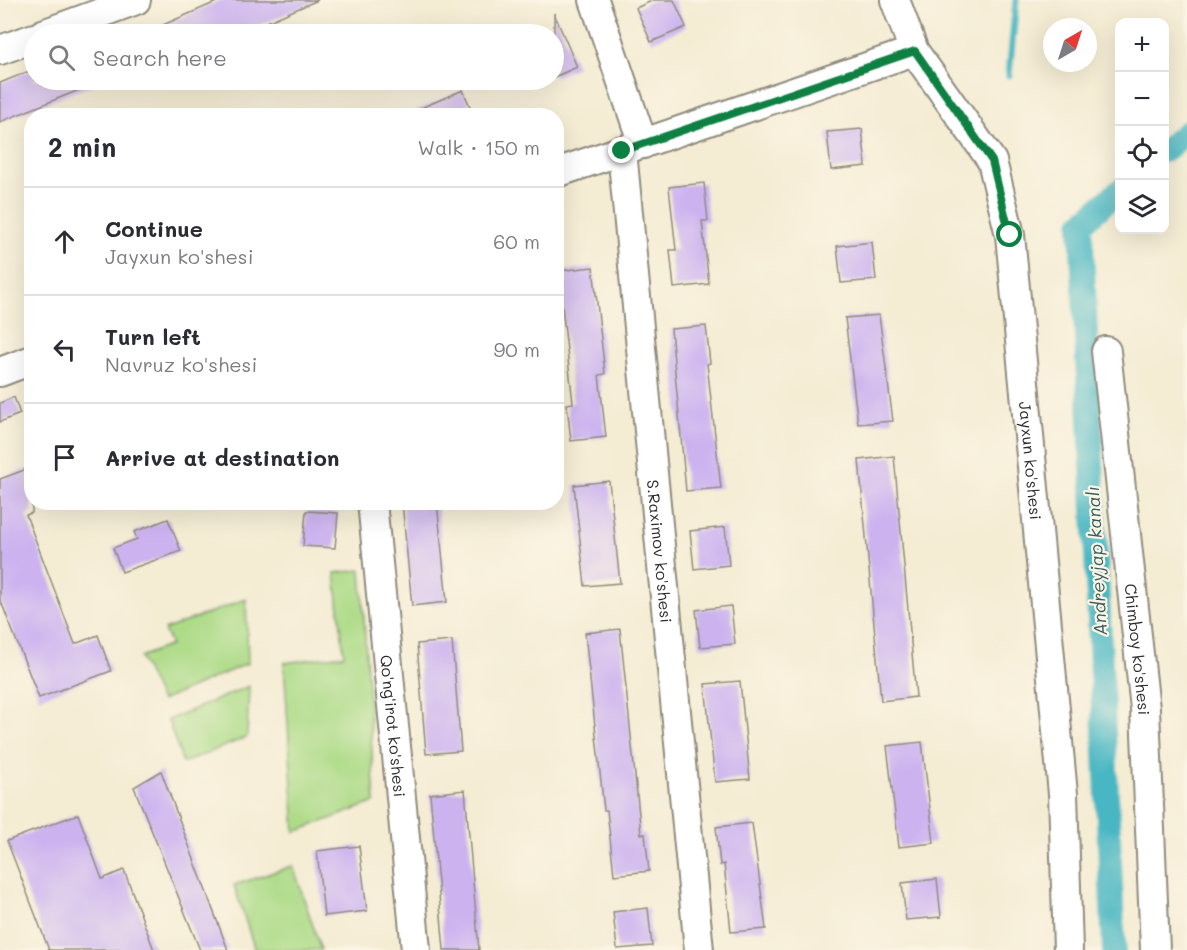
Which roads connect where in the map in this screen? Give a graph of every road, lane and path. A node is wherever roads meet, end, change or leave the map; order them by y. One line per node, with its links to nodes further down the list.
1 (136, 0): 4 (street)
2 (594, 0): 8 (street, S.Raximov ko'shesi)
3 (896, 0): 7 (street, Jayxun ko'shesi)
4 (70, 24)
5 (24, 42): 6 (street)
6 (0, 50)
7 (915, 51): 8 (street); 16 (street, Jayxun ko'shesi)
8 (632, 147): 9 (street); 15 (street, S.Raximov ko'shesi)
9 (564, 170)
10 (1107, 351): 17 (street, Chimboy ko'shesi)
11 (24, 363): 12 (street)
12 (0, 372)
13 (373, 510): 14 (street, Qo'ng'irot ko'shesi)
14 (416, 950)
15 (699, 950)
16 (1068, 950)
17 (1155, 950)

